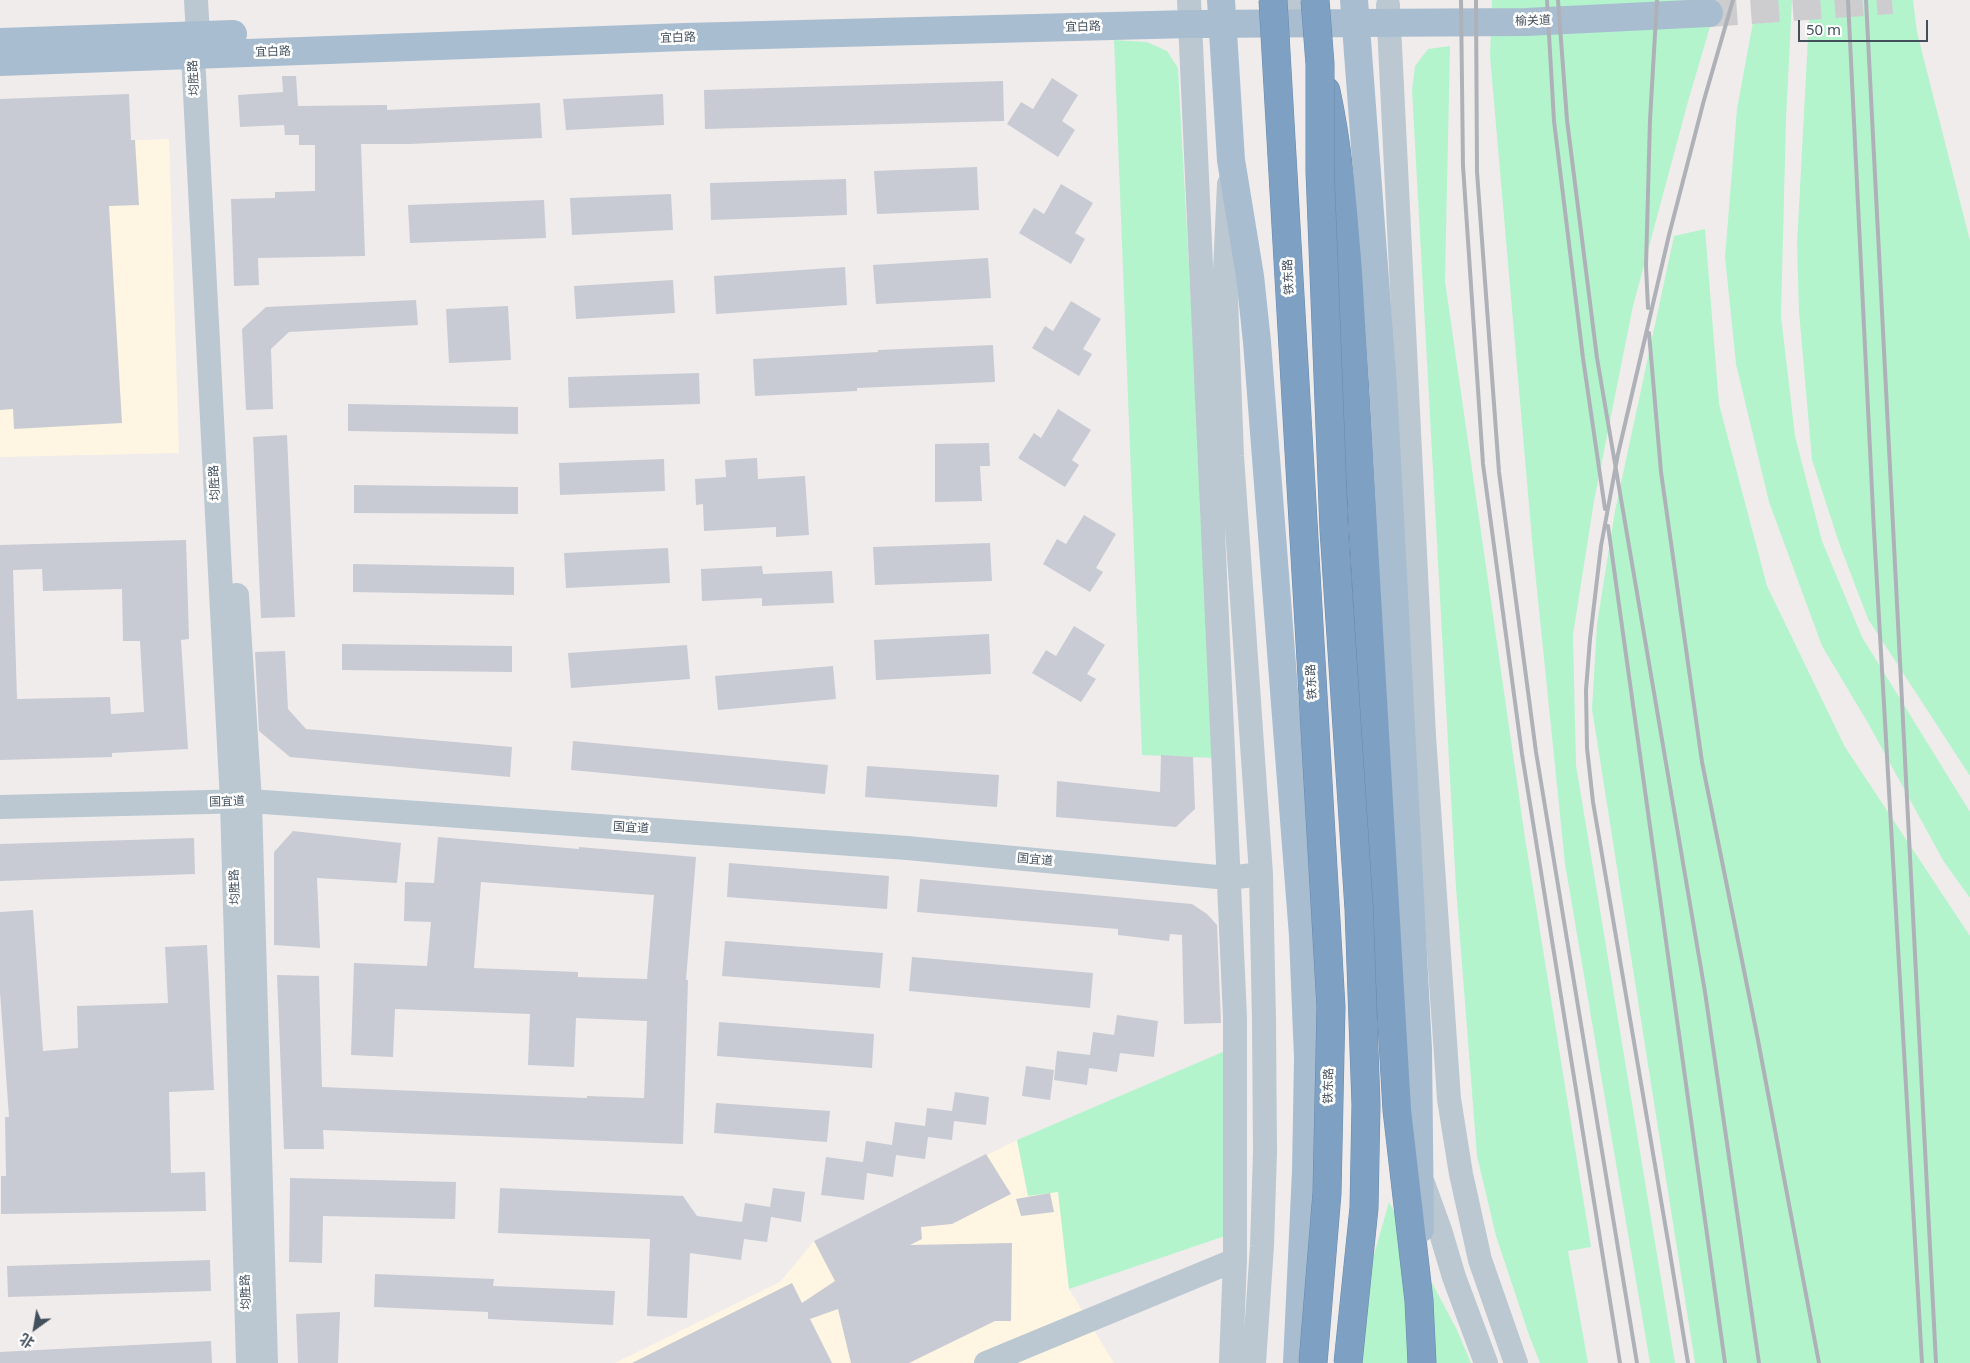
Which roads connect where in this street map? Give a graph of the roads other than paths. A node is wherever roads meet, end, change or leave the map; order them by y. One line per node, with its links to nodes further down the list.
1 (196, 0): 10 (street, 均胜路)
2 (1602, 0): 7 (main road, 榆关道)
3 (1296, 1): 4 (main road, 榆关道); 6 (main road, 榆关道); 12 (highway, bridge); 28 (highway, 铁东路, bridge)
4 (1355, 9): 6 (main road, 宜白路); 7 (main road, 榆关道); 19 (main road)
5 (1189, 10): 6 (main road, 宜白路); 10 (main road, 宜白路); 17 (street)
6 (1222, 10): 13 (main road)
7 (1388, 14): 8 (main road, 榆关道); 32 (street)
8 (1709, 14)
9 (0, 42): 10 (main road, 宜白路)
10 (200, 48): 11 (main road, 宜白路); 14 (street, 均胜路)
11 (0, 62)
12 (1320, 64): 18 (highway, bridge); 29 (highway, bridge)
13 (1231, 160): 16 (street); 27 (main road)
14 (241, 802): 15 (street, 国宜道); 17 (street, 国宜道); 22 (street, 均胜路); 23 (street, 均胜路)
15 (0, 807)
16 (1261, 874): 17 (street, 国宜道); 26 (street)
17 (1228, 878): 20 (street)
18 (1397, 1110): 19 (street); 21 (highway)
19 (1420, 1176): 21 (main road); 31 (street)
20 (1235, 1260): 24 (street); 25 (street)
21 (1419, 1301): 30 (highway)
22 (248, 1363)
23 (266, 1363)
24 (986, 1363)
25 (1231, 1363)
26 (1254, 1363)
27 (1297, 1363)
28 (1313, 1363)
29 (1348, 1363)
30 (1422, 1363)
31 (1486, 1363)
32 (1516, 1363)

